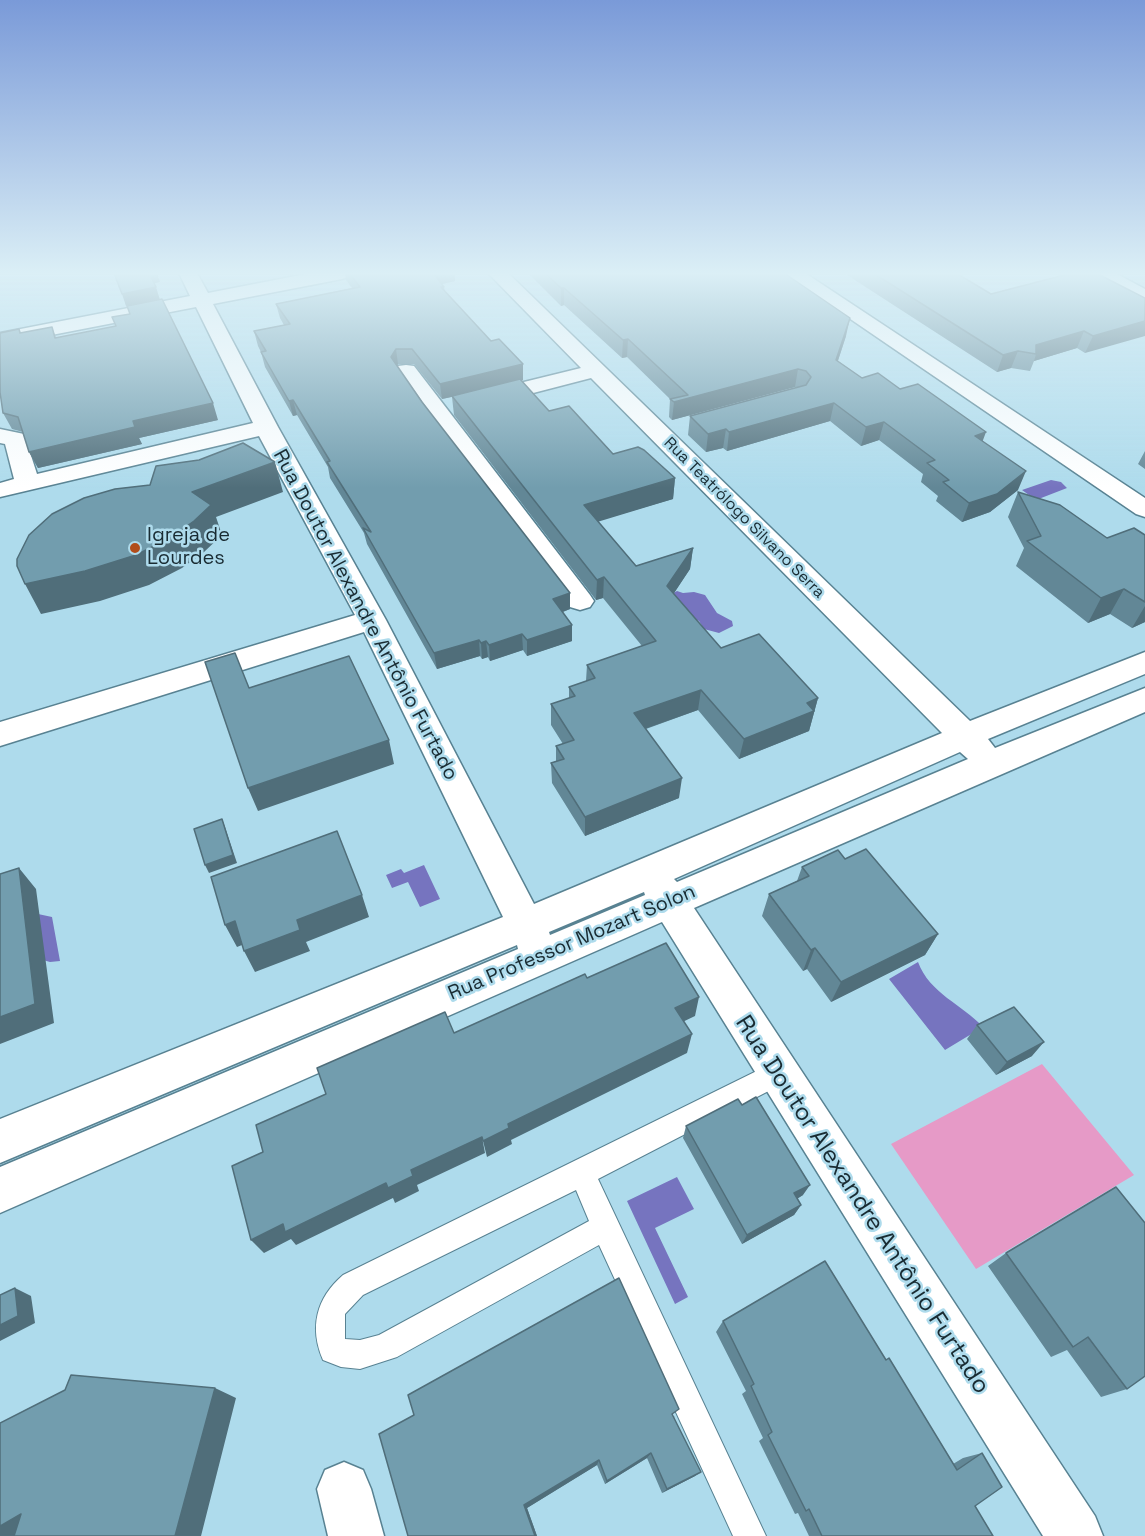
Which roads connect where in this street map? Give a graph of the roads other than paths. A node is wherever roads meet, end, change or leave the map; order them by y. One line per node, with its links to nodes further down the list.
1 (224, 345): 7 (street, Rua Doutor Alexandre Antônio Furtado)
2 (569, 345): 5 (street, Rua Teatrólogo Silvano Serra)
3 (899, 345): 11 (street)
4 (406, 371): 6 (street)
5 (595, 371): 6 (street); 17 (street, Rua Teatrólogo Silvano Serra)
6 (453, 406): 12 (street)
7 (266, 427): 9 (street); 13 (street, Rua Doutor Alexandre Antônio Furtado)
8 (0, 435): 9 (street)
9 (27, 483): 10 (street)
10 (0, 490)
11 (1145, 509)
12 (580, 601)
13 (372, 620): 16 (street); 20 (street, Rua Doutor Alexandre Antônio Furtado)
14 (1145, 662): 17 (street, Rua Professor Mozart Solon)
15 (1145, 699): 18 (street, Rua Professor Mozart Solon)
16 (0, 734)
17 (965, 736): 18 (street, Rua Teatrólogo Silvano Serra); 19 (street, Rua Professor Mozart Solon)
18 (991, 763): 19 (street, Rua Professor Mozart Solon)
19 (660, 887): 20 (street, Rua Professor Mozart Solon); 21 (street, Rua Professor Mozart Solon); 22 (street, Rua Doutor Alexandre Antônio Furtado)
20 (524, 924): 21 (street, Rua Doutor Alexandre Antônio Furtado); 23 (street, Rua Professor Mozart Solon)
21 (543, 956): 25 (street, Rua Professor Mozart Solon)
22 (777, 1073): 24 (lane); 28 (street, Rua Doutor Alexandre Antônio Furtado)
23 (0, 1141)
24 (582, 1173): 26 (lane); 26 (lane)
25 (0, 1190)
26 (604, 1227): 27 (lane)
27 (750, 1536)
28 (1075, 1536)

